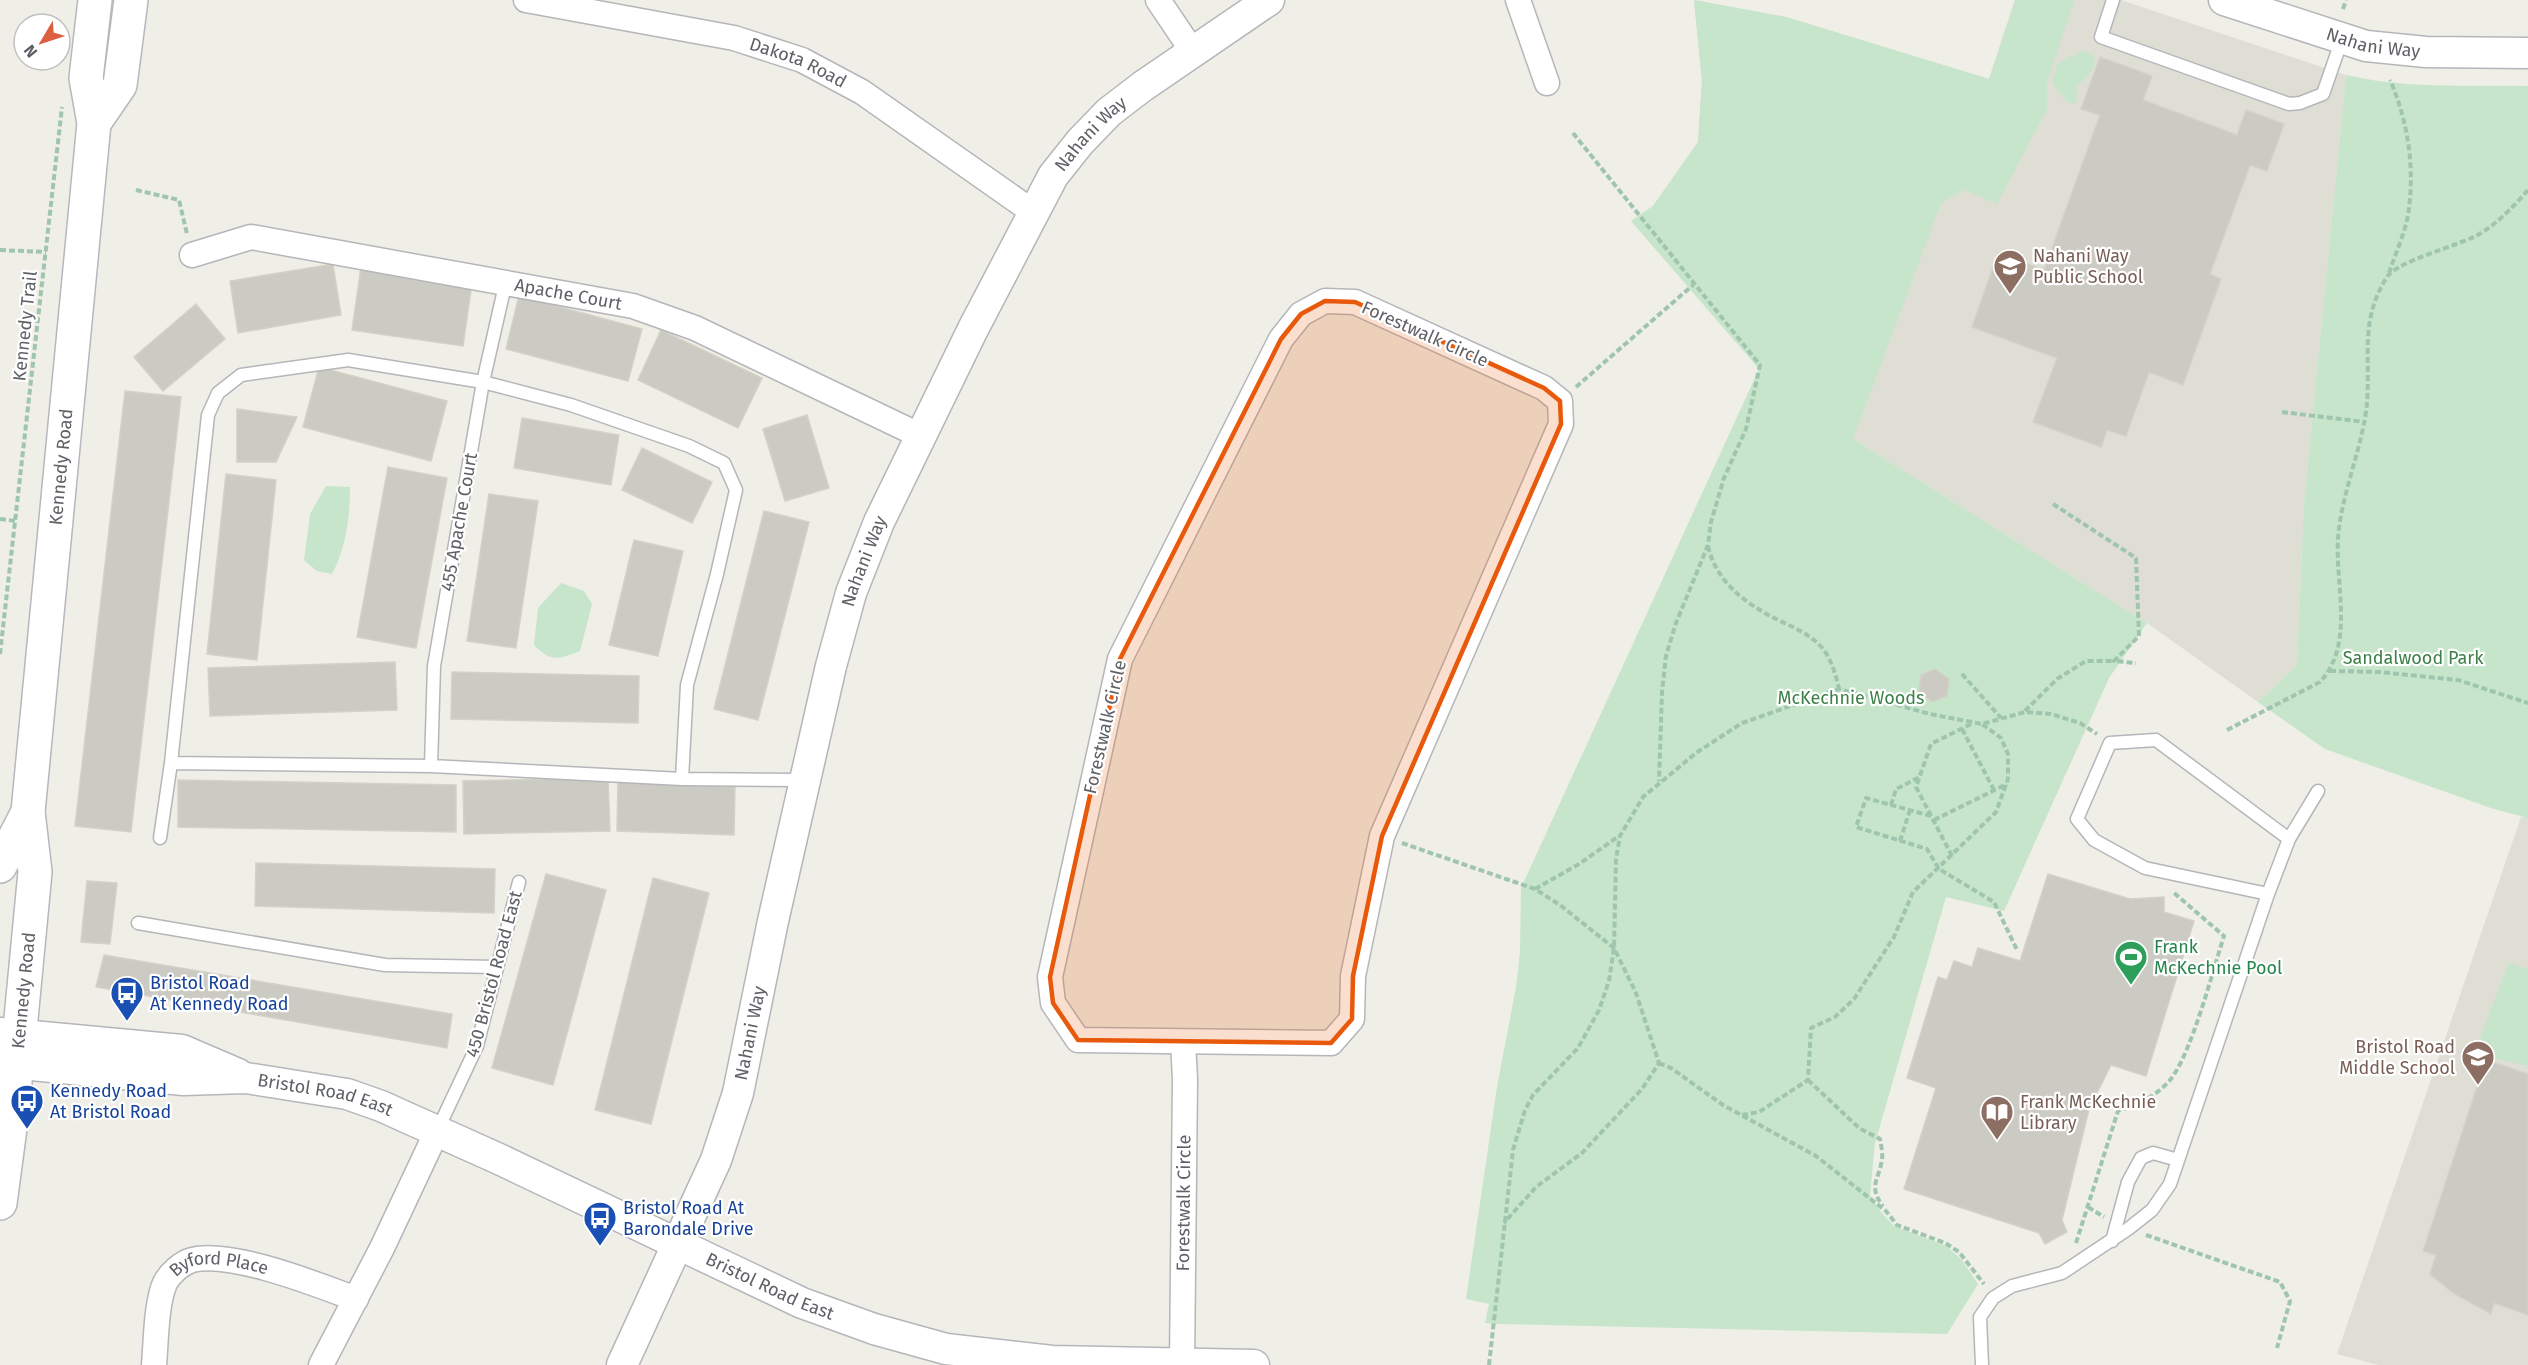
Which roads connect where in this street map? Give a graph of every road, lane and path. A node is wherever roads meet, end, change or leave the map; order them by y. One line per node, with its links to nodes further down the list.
1 (95, 0): 17 (main road, Kennedy Road)
2 (131, 0): 17 (main road, Kennedy Road)
3 (526, 0): 21 (street, Dakota Road)
4 (1158, 0): 12 (street)
5 (1269, 0): 12 (street, Nahani Way)
6 (1518, 0): 15 (street)
7 (2113, 0): 11 (lane)
8 (2224, 0): 11 (street, Nahani Way)
9 (2346, 0): 10 (path)
10 (2343, 9)
11 (2342, 39): 13 (street, Nahani Way)
12 (1193, 52): 21 (street, Nahani Way)
13 (2528, 53)
14 (2390, 81): 25 (path)
15 (1546, 83)
16 (62, 105): 23 (path, Kennedy Trail)
17 (94, 123): 62 (main road, Kennedy Road)
18 (1573, 133): 27 (path)
19 (136, 190): 24 (path)
20 (2528, 190): 25 (path)
21 (1033, 212): 32 (street, Nahani Way)
22 (0, 250): 23 (path)
23 (46, 252): 35 (path, Kennedy Trail)
24 (192, 255): 26 (street, Apache Court)
25 (2389, 274): 31 (path)
26 (506, 281): 28 (lane, 455 Apache Court); 32 (street, Apache Court)
27 (1693, 285): 29 (path); 36 (path)
28 (483, 382): 51 (lane); 52 (lane, 455 Apache Court); 54 (lane)
29 (1560, 401): 64 (street, Forestwalk Circle); 80 (street, Forestwalk Circle)
30 (2282, 412): 31 (path)
31 (2364, 422): 40 (path)
32 (921, 436): 55 (street, Nahani Way)
33 (2053, 504): 38 (path)
34 (0, 519): 35 (path)
35 (16, 521): 37 (path, Kennedy Trail)
36 (1707, 545): 42 (path); 56 (path)
37 (0, 654)
38 (2114, 661): 39 (path); 44 (path)
39 (2136, 663)
40 (2330, 671): 43 (path); 49 (path)
41 (1962, 674): 45 (path)
42 (1839, 689): 46 (path); 56 (path)
43 (2528, 703)
44 (2025, 712): 45 (path); 50 (path)
45 (2001, 717): 47 (path)
46 (1974, 722): 47 (path); 48 (path)
47 (1982, 724): 57 (path)
48 (1962, 729): 53 (path); 58 (path)
49 (2228, 730)
50 (2110, 742): 67 (lane); 71 (lane)
51 (171, 763): 52 (lane); 66 (lane)
52 (431, 766): 54 (lane)
53 (1920, 777): 60 (path); 63 (path)
54 (682, 779): 55 (lane)
55 (805, 780): 94 (street, Nahani Way)
56 (1659, 781): 65 (path)
57 (2007, 784): 58 (path); 69 (path)
58 (1994, 790): 63 (path)
59 (2318, 791): 67 (lane)
60 (1891, 805): 61 (path); 68 (path)
61 (1911, 810): 63 (path); 68 (path)
62 (28, 812): 70 (main road, Kennedy Road); 81 (main road, Kennedy Road)
63 (1933, 818): 69 (path)
64 (1382, 836): 74 (path); 80 (street, Forestwalk Circle)
65 (1620, 836): 74 (path); 77 (path)
66 (160, 837)
67 (2289, 839): 75 (lane)
68 (1900, 841): 72 (path)
69 (1952, 856): 72 (path)
70 (0, 866)
71 (2145, 868): 75 (lane); 88 (path)
72 (1939, 869): 78 (path); 83 (path)
73 (519, 882): 79 (lane, 450 Bristol Road East)
74 (1535, 889): 77 (path)
75 (2268, 894): 86 (lane)
76 (138, 923): 79 (lane)
77 (1614, 948): 82 (path); 90 (path)
78 (2017, 950)
79 (497, 967): 85 (lane, 450 Bristol Road East)
80 (1183, 1042): 99 (street, Forestwalk Circle)
81 (9, 1048): 85 (street, Bristol Road East); 87 (main road, Kennedy Road)
82 (1659, 1063): 84 (path); 90 (path)
83 (1808, 1080): 84 (path); 89 (path)
84 (1742, 1116): 89 (path)
85 (437, 1131): 94 (street, Bristol Road East); 97 (street)
86 (2178, 1160): 91 (lane); 92 (lane)
87 (0, 1203)
88 (2088, 1207): 91 (path); 95 (path)
89 (1886, 1211): 96 (path)
90 (1503, 1224): 104 (path)
91 (2115, 1226): 93 (lane)
92 (2128, 1229): 93 (lane); 98 (path)
93 (2112, 1241): 105 (lane)
94 (677, 1244): 99 (street, Bristol Road East); 102 (street, Nahani Way)
95 (2069, 1249)
96 (1994, 1283)
97 (356, 1299): 100 (street, Byford Place); 101 (street)
98 (2277, 1348)
99 (1182, 1364): 103 (street, Bristol Road East)
100 (154, 1365)
101 (321, 1365)
102 (622, 1365)
103 (1254, 1365)
104 (1489, 1365)
105 (1982, 1365)

